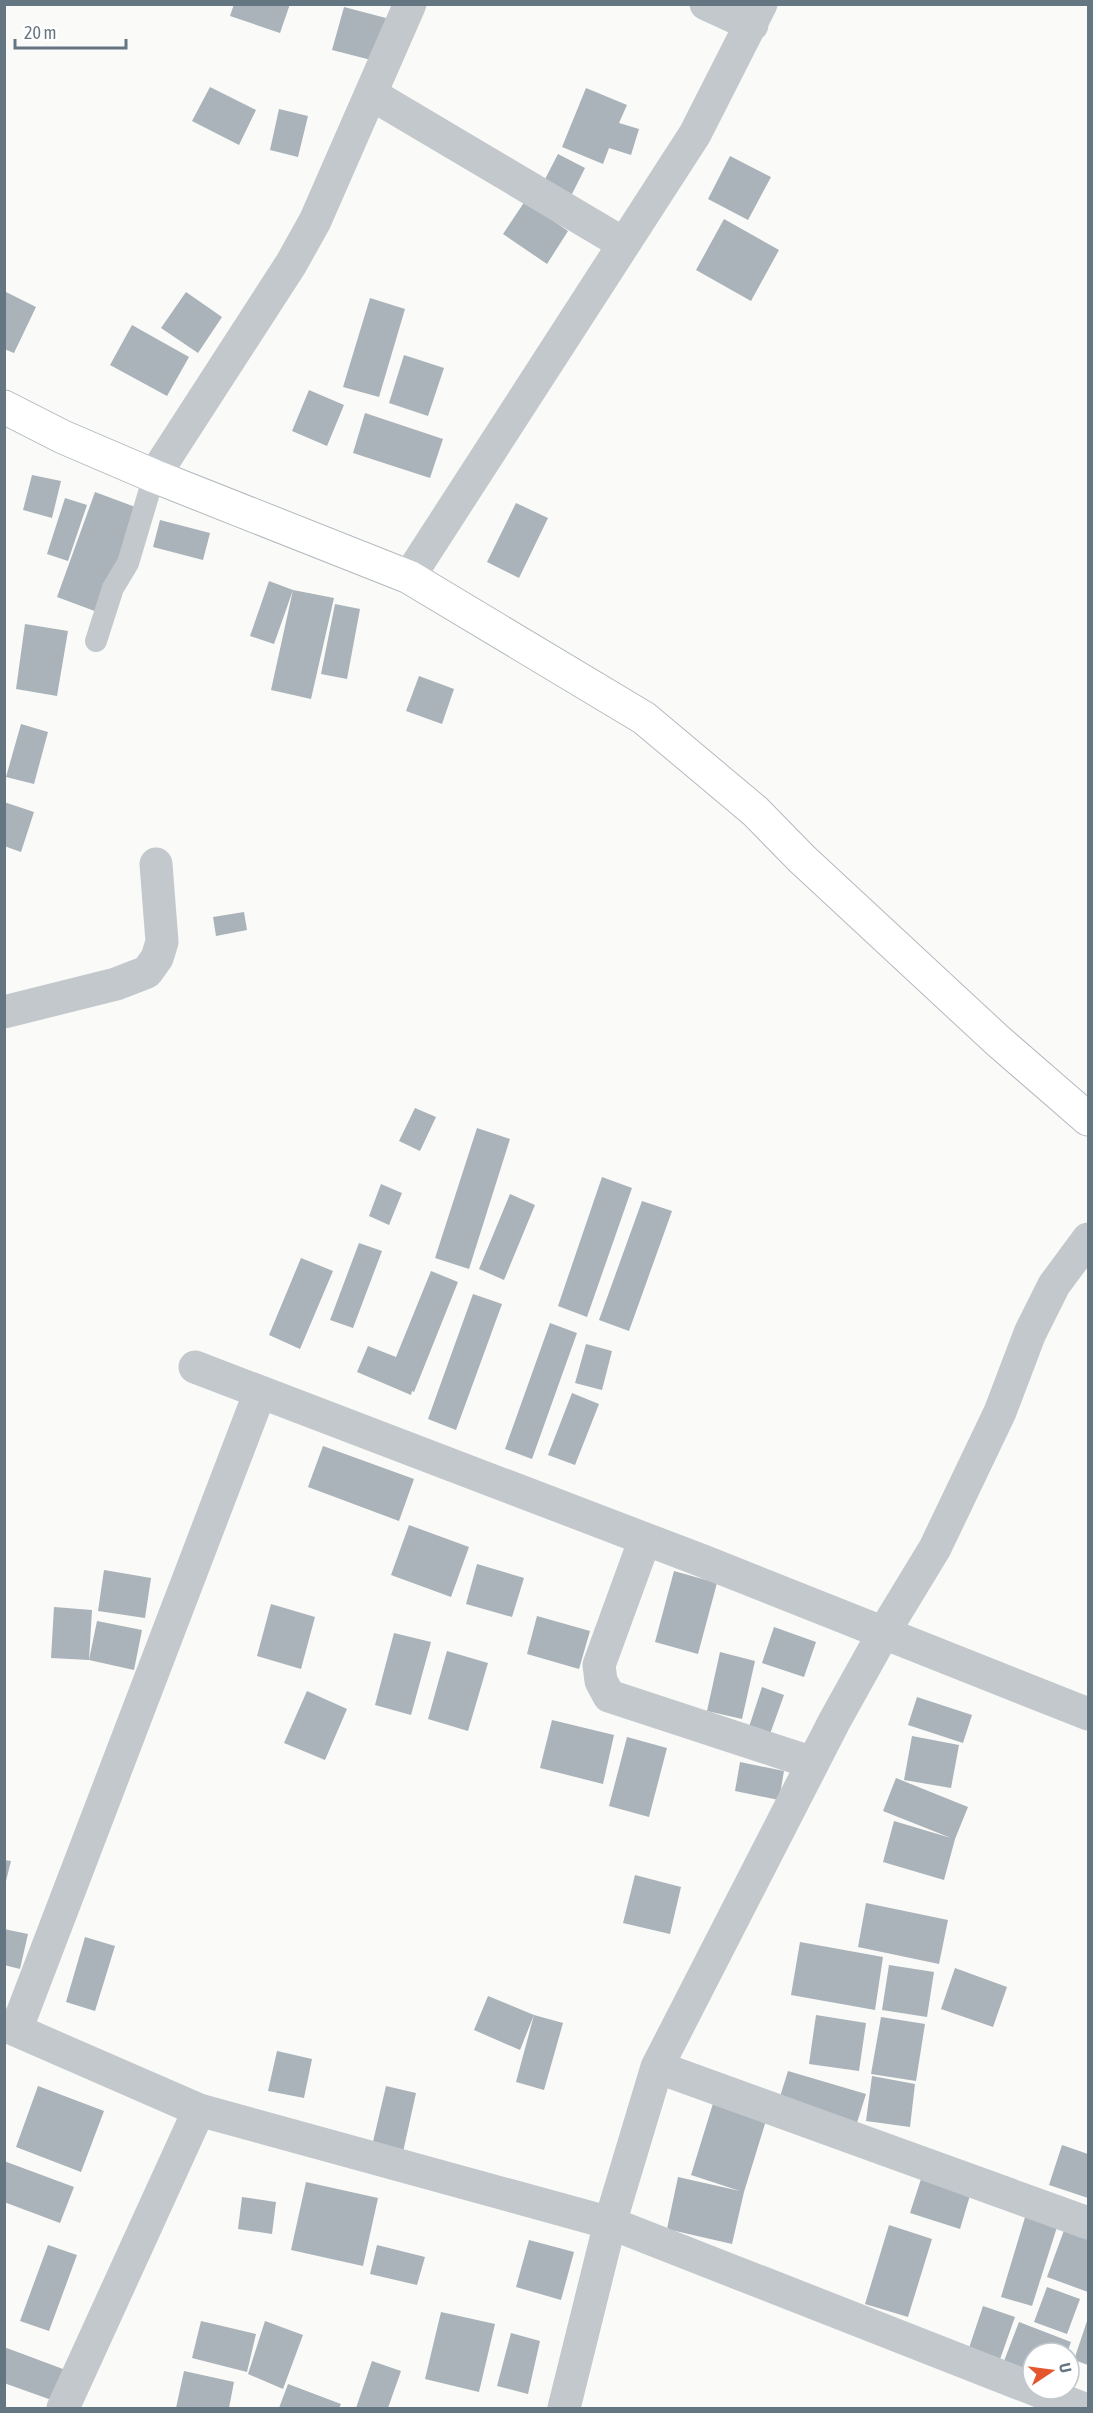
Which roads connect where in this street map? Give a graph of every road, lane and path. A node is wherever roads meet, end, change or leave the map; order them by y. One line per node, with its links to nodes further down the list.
1 (410, 4): 4 (street)
2 (706, 4): 3 (street)
3 (756, 15): 5 (street)
4 (371, 93): 5 (street); 7 (street)
5 (624, 244): 8 (street)
6 (4, 407): 7 (street)
7 (154, 476): 8 (street); 9 (lane)
8 (409, 577): 12 (street)
9 (96, 641)
10 (156, 864): 11 (street)
11 (4, 1012)
12 (1089, 1119)
13 (1089, 1239): 17 (street)
14 (195, 1367): 15 (street)
15 (260, 1392): 16 (street); 20 (street)
16 (645, 1539): 17 (street); 19 (street)
17 (884, 1632): 18 (street); 19 (street)
18 (1089, 1714)
19 (813, 1763): 21 (street)
20 (10, 2027): 22 (street)
21 (657, 2067): 23 (street); 24 (street)
22 (199, 2110): 23 (street); 25 (street)
23 (610, 2223): 26 (street); 27 (street)
24 (1089, 2223)
25 (63, 2409)
26 (564, 2409)
27 (1082, 2409)

